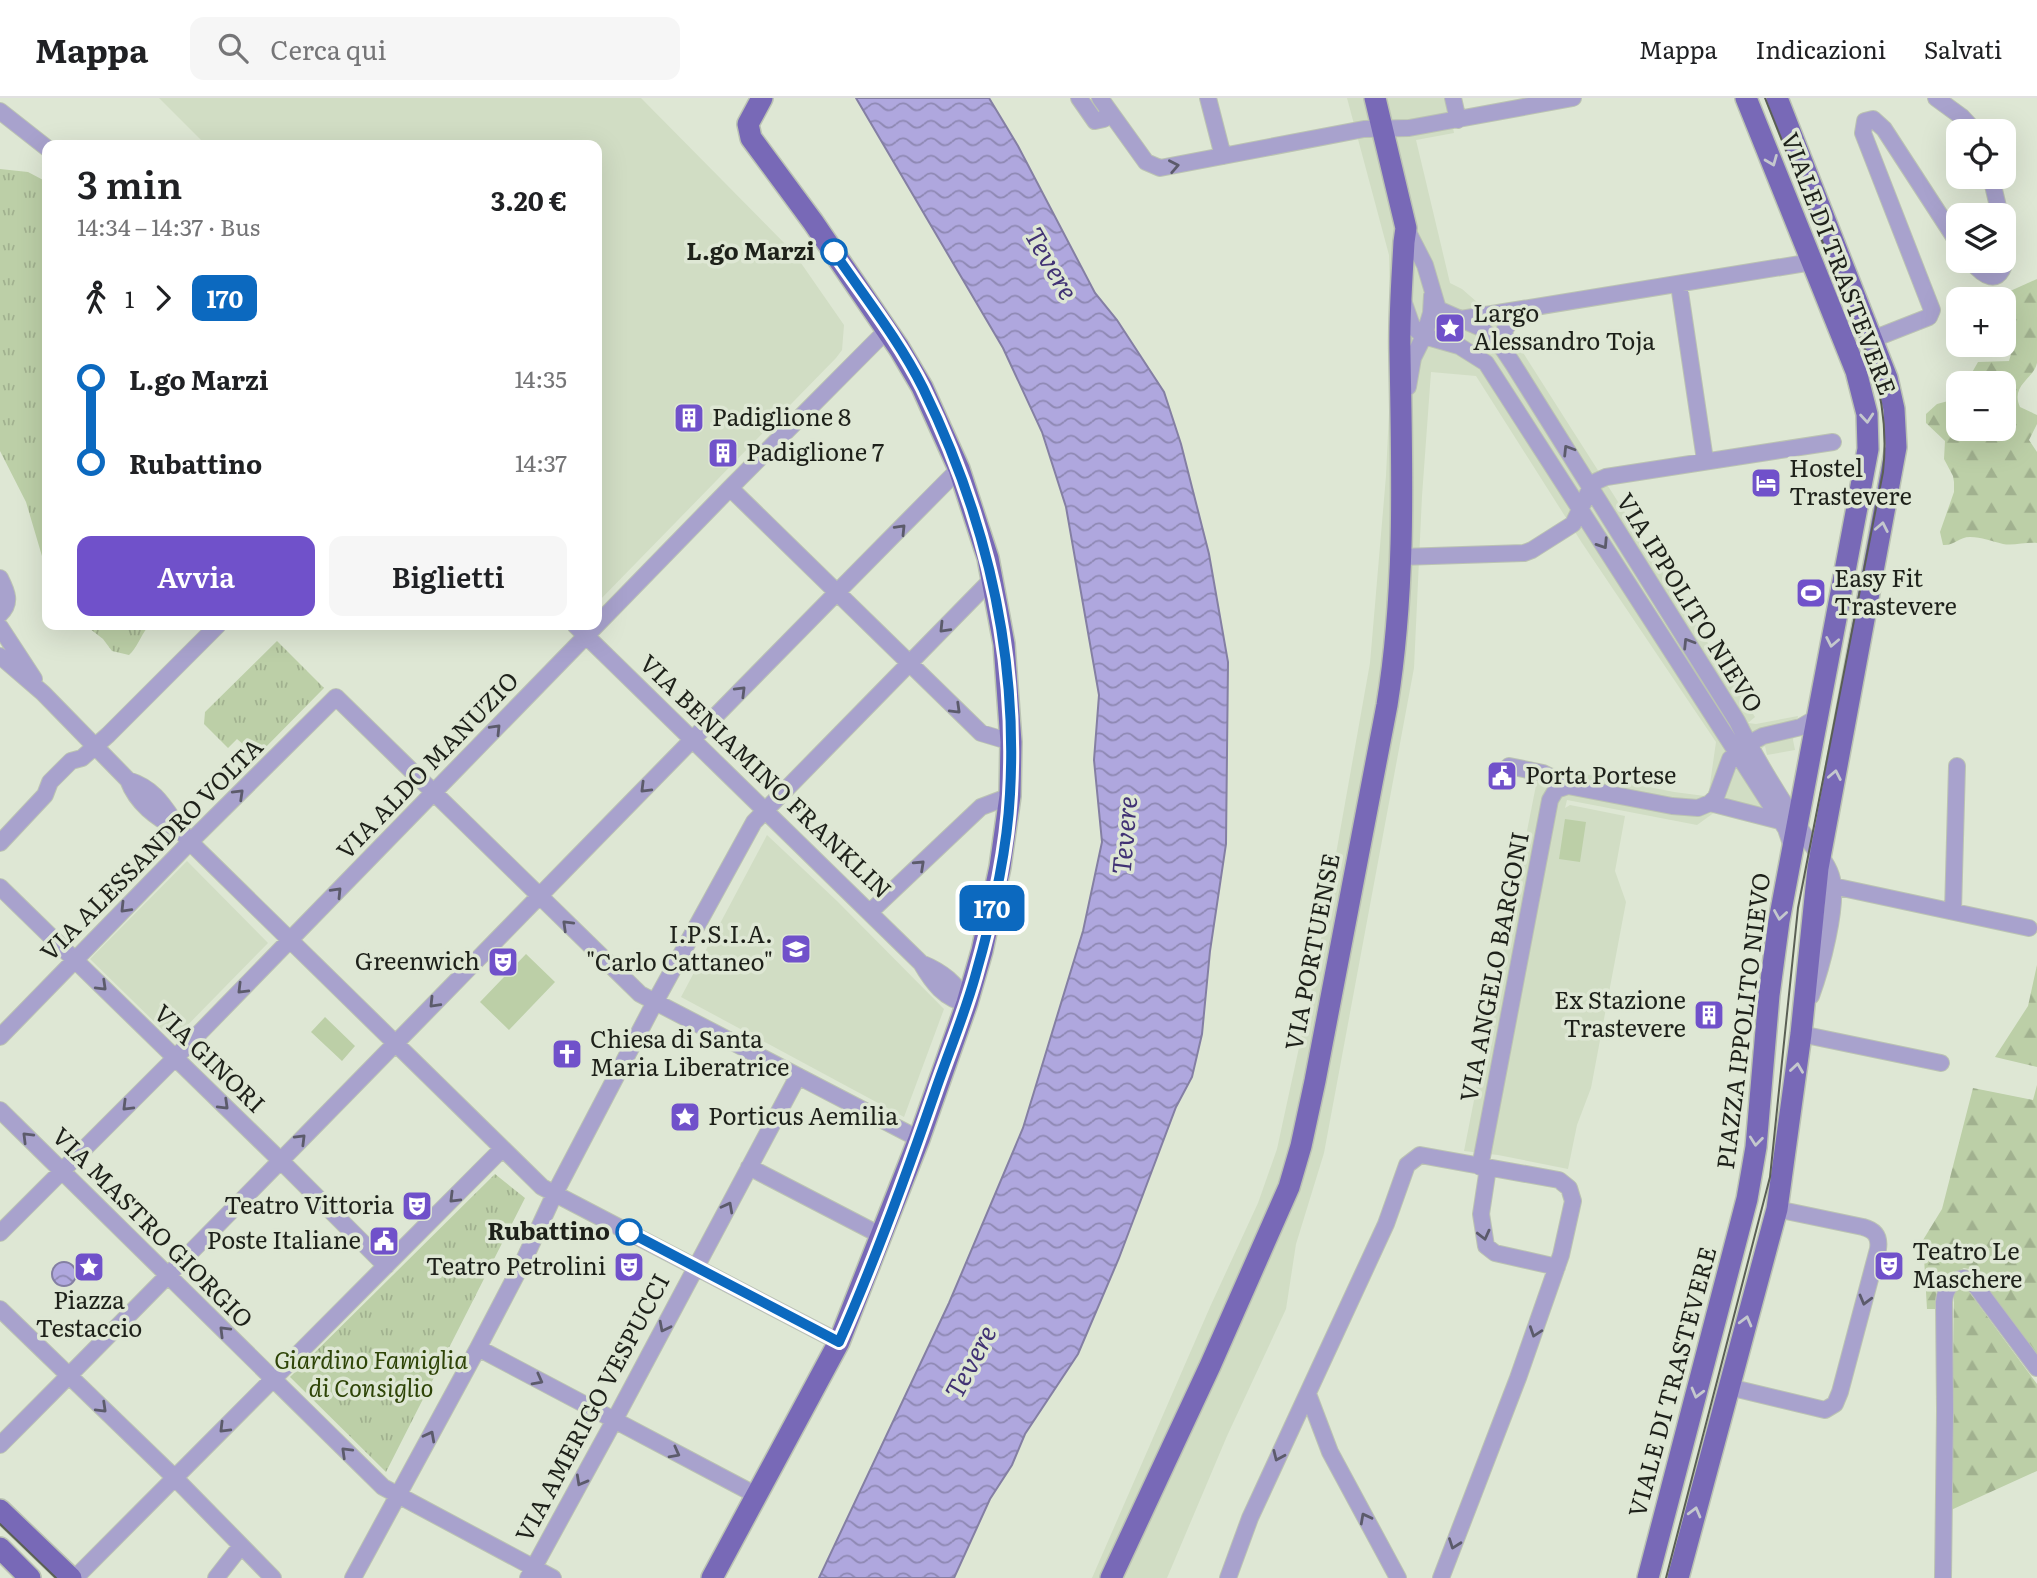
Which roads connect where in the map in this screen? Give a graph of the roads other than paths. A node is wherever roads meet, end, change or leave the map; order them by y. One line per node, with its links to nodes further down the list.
1 (1079, 98): 10 (street)
2 (1208, 98): 16 (street)
3 (1375, 98): 14 (main road, VIA PORTUENSE)
4 (1453, 98): 13 (street)
5 (1573, 98): 13 (street)
6 (1746, 98): 19 (main road, VIALE DI TRASTEVERE, one-way to 19)
7 (1777, 98): 29 (main road, VIALE DI TRASTEVERE)
8 (1936, 98): 12 (street)
9 (754, 102): 27 (main road)
10 (1105, 105): 16 (street, one-way to 16)
11 (0, 111): 15 (street)
12 (1964, 119)
13 (1458, 120): 14 (street)
14 (1382, 128): 16 (street); 18 (main road, VIA PORTUENSE)
15 (42, 144)
16 (1223, 156)
17 (1946, 225): 29 (street)
18 (1406, 228): 23 (street); 24 (main road, VIA PORTUENSE)
19 (1812, 262): 22 (street); 51 (main road, VIALE DI TRASTEVERE, one-way to 51)
20 (1983, 273): 21 (street)
21 (1999, 273)
22 (1679, 285): 25 (street); 34 (street)
23 (1432, 292): 26 (street); 28 (street)
24 (1402, 298): 28 (street, VIA PORTUENSE); 32 (main road, VIA PORTUENSE)
25 (1518, 311): 26 (street); 30 (street)
26 (1461, 319): 30 (street)
27 (887, 330): 35 (main road); 37 (street, VIA ALDO MANUZIO)
28 (1424, 336): 31 (street); 32 (street)
29 (1873, 339): 66 (main road, VIALE DI TRASTEVERE, one-way to 29)
30 (1503, 349): 31 (street); 36 (street, VIA IPPOLITO NIEVO, one-way to 30)
31 (1486, 363): 38 (street, VIA IPPOLITO NIEVO)
32 (1403, 424): 39 (main road, VIA PORTUENSE)
33 (1833, 442): 34 (street)
34 (1705, 460): 36 (street)
35 (959, 470): 41 (main road); 42 (street, one-way to 35)
36 (1591, 487): 38 (street, VIA IPPOLITO NIEVO); 55 (street, VIA IPPOLITO NIEVO, one-way to 36)
37 (730, 488): 42 (street); 43 (street, VIA ALDO MANUZIO)
38 (1580, 509): 39 (street); 55 (street, VIA IPPOLITO NIEVO, one-way to 55)
39 (1401, 557): 123 (main road, VIA PORTUENSE)
40 (0, 578): 44 (street)
41 (992, 579): 49 (street, one-way to 49); 53 (main road)
42 (837, 593): 49 (street); 52 (street, one-way to 42)
43 (602, 611)
44 (0, 614)
45 (0, 627): 50 (street)
46 (213, 630): 54 (street)
47 (581, 631): 52 (street, VIA BENIAMINO FRANKLIN); 59 (street, VIA ALDO MANUZIO, one-way to 47)
48 (0, 656): 50 (street)
49 (909, 663): 53 (street, one-way to 53); 62 (street)
50 (43, 693): 54 (street)
51 (1818, 717): 55 (street); 63 (main road, VIALE DI TRASTEVERE)
52 (693, 740): 62 (street, VIA BENIAMINO FRANKLIN); 69 (street, one-way to 69)
53 (1011, 742): 60 (main road)
54 (95, 746): 64 (street); 65 (street)
55 (1742, 748): 61 (street); 63 (street)
56 (1509, 766): 58 (street)
57 (1957, 766): 70 (street)
58 (1569, 786): 61 (street); 88 (street, VIA ANGELO BARGONI)
59 (434, 793): 64 (street, VIA ALESSANDRO VOLTA, one-way to 59); 69 (street); 73 (street, VIA ALDO MANUZIO, one-way to 59)
60 (1010, 796): 71 (street, one-way to 60); 76 (main road)
61 (1710, 803): 63 (street)
62 (765, 810): 71 (street, VIA BENIAMINO FRANKLIN); 75 (street)
63 (1789, 822): 66 (street); 91 (main road, PIAZZA IPPOLITO NIEVO, one-way to 91)
64 (185, 836): 73 (street); 74 (street, VIA ALESSANDRO VOLTA, one-way to 74)
65 (0, 843)
66 (1820, 857): 68 (street); 77 (main road)
67 (0, 887): 74 (street, VIA GINORI)
68 (1833, 887): 70 (street); 77 (street)
69 (537, 896): 75 (street, one-way to 69); 79 (street, one-way to 79)
70 (1952, 911): 72 (street)
71 (870, 912): 76 (street, VIA BENIAMINO FRANKLIN)
72 (2029, 928)
73 (290, 940): 79 (street); 80 (street, VIA ALDO MANUZIO, one-way to 80)
74 (75, 961): 78 (street, VIA ALESSANDRO VOLTA); 80 (street, VIA GINORI, one-way to 80)
75 (655, 1002): 82 (street); 90 (street)
76 (967, 1003): 84 (main road)
77 (1802, 1026): 81 (street); 92 (main road, one-way to 77)
78 (0, 1037)
79 (395, 1043): 85 (street); 86 (street, one-way to 79)
80 (175, 1058): 86 (street, VIA GINORI, one-way to 86); 89 (street, VIA ALDO MANUZIO, one-way to 89)
81 (1941, 1063)
82 (798, 1076): 84 (street); 87 (street, VIA AMERIGO VESPUCCI)
83 (0, 1110): 89 (street, VIA MASTRO GIORGIO, one-way to 83)
84 (919, 1139): 94 (main road)
85 (502, 1149): 90 (street); 95 (street, one-way to 95)
86 (280, 1160): 95 (street, VIA GINORI); 98 (street)
87 (748, 1167): 94 (street); 96 (street, VIA AMERIGO VESPUCCI, one-way to 87)
88 (1484, 1168): 97 (street, VIA ANGELO BARGONI, one-way to 97); 97 (street); 106 (street)
89 (61, 1171): 93 (street, VIA ALDO MANUZIO); 98 (street, VIA MASTRO GIORGIO)
90 (555, 1193): 96 (street); 101 (street)
91 (1747, 1199): 127 (main road, VIALE DI TRASTEVERE, one-way to 127)
92 (1777, 1209): 105 (main road, one-way to 92); 105 (street, one-way to 105)
93 (0, 1233)
94 (882, 1236): 100 (main road)
95 (386, 1266): 104 (street)
96 (695, 1267): 100 (street); 107 (street, VIA AMERIGO VESPUCCI, one-way to 107)
97 (1557, 1267): 126 (street, one-way to 126)
98 (168, 1276): 103 (street); 104 (street, VIA MASTRO GIORGIO, one-way to 98)
99 (0, 1309): 103 (street)
100 (839, 1342): 110 (main road)
101 (478, 1348): 107 (street, one-way to 107); 111 (street, one-way to 101)
102 (2037, 1368): 129 (street)
103 (69, 1376): 108 (street); 109 (street, one-way to 109)
104 (272, 1379): 109 (street, one-way to 109); 111 (street, VIA MASTRO GIORGIO, one-way to 104)
105 (1729, 1387): 128 (main road, one-way to 105)
106 (1308, 1394): 124 (street, one-way to 124); 125 (street, one-way to 106)
107 (614, 1421): 110 (street, one-way to 110); 115 (street, VIA AMERIGO VESPUCCI, one-way to 115)
108 (0, 1446)
109 (175, 1478): 113 (street); 117 (street)
110 (756, 1495): 122 (main road)
111 (398, 1496): 115 (street, VIA MASTRO GIORGIO); 120 (street)
112 (0, 1510): 117 (main road)
113 (241, 1546): 118 (street); 119 (street)
114 (0, 1548): 116 (main road)
115 (531, 1573): 121 (street, VIA MASTRO GIORGIO)
116 (30, 1578)
117 (73, 1578)
118 (216, 1578)
119 (273, 1578)
120 (353, 1578)
121 (553, 1578)
122 (712, 1578)
123 (1111, 1578)
124 (1228, 1578)
125 (1398, 1578)
126 (1441, 1578)
127 (1648, 1578)
128 (1678, 1578)
129 (1942, 1578)

